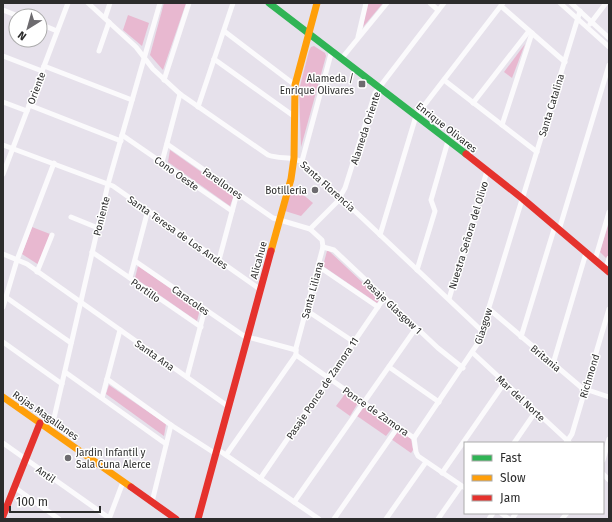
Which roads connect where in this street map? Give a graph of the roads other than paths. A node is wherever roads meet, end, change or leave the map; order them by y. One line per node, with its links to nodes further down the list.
1 (68, 3): 25 (street, Oriente)
2 (88, 3): 19 (street, Santa Florencia)
3 (110, 3): 19 (street)
4 (160, 3): 37 (street, Poniente)
5 (189, 3): 43 (street)
6 (233, 3): 26 (street)
7 (269, 3): 27 (street, Enrique Olivares)
8 (317, 3): 27 (street, Alicahue)
9 (366, 3): 31 (street)
10 (387, 3): 31 (street)
11 (430, 3): 17 (street)
12 (444, 3): 17 (street, Alameda Oriente)
13 (560, 3): 20 (street)
14 (571, 3): 18 (street)
15 (606, 3): 22 (street)
16 (502, 4): 28 (street); 44 (street)
17 (438, 10): 46 (street, Alameda Oriente)
18 (580, 11): 20 (street, Santa Catalina); 22 (street)
19 (105, 18): 21 (street, Santa Florencia)
20 (578, 18): 24 (street); 40 (street, Santa Catalina)
21 (109, 22): 35 (street); 37 (street, Santa Florencia)
22 (592, 22): 24 (street); 29 (street)
23 (48, 27): 25 (street)
24 (588, 27): 33 (street)
25 (57, 31): 42 (street, Oriente)
26 (224, 31): 39 (street); 45 (street)
27 (309, 32): 34 (street, Enrique Olivares); 45 (street, Alicahue)
28 (530, 32): 30 (street); 32 (street); 40 (street)
29 (609, 38)
30 (523, 39): 32 (street); 50 (street)
31 (357, 40): 38 (street)
32 (528, 42): 56 (street)
33 (609, 47)
34 (332, 50): 38 (street, Enrique Olivares); 65 (street)
35 (100, 51)
36 (3, 56): 42 (street)
37 (144, 58): 43 (street, Santa Florencia); 48 (street, Poniente)
38 (342, 58): 46 (street, Enrique Olivares)
39 (214, 59): 52 (street); 55 (street)
40 (565, 62): 63 (street, Santa Catalina)
41 (609, 65): 80 (street)
42 (43, 68): 48 (street); 51 (street, Oriente)
43 (164, 80): 47 (street, Santa Florencia)
44 (444, 80): 50 (street); 54 (street)
45 (295, 85): 55 (street, Alicahue)
46 (379, 87): 54 (street, Enrique Olivares); 72 (street, Alameda Oriente)
47 (180, 94): 52 (street, Santa Florencia); 60 (street)
48 (132, 100): 57 (street, Poniente)
49 (3, 102): 53 (street)
50 (473, 103): 56 (street)
51 (29, 105): 53 (street, Oriente); 58 (street)
52 (198, 107): 64 (street, Santa Florencia)
53 (27, 111): 62 (street, Oriente)
54 (416, 116): 59 (street, Enrique Olivares); 83 (street)
55 (295, 117): 64 (street, Alicahue)
56 (502, 125): 63 (street)
57 (122, 135): 58 (street, Poniente); 66 (street, Cono Oeste)
58 (121, 141): 70 (street, Poniente)
59 (448, 141): 68 (street, Enrique Olivares); 94 (street)
60 (166, 144): 66 (street); 71 (street, Farellones)
61 (3, 145): 62 (street, Santa Teresa de Los Andes)
62 (13, 148): 67 (street, Santa Teresa de Los Andes); 69 (street, Oriente)
63 (537, 152): 73 (street, Santa Catalina)
64 (294, 158): 65 (street, Santa Florencia); 78 (street, Alicahue)
65 (302, 161): 72 (street, Santa Florencia)
66 (162, 162): 75 (street, Cono Oeste)
67 (54, 163): 70 (street, Santa Teresa de Los Andes); 89 (street)
68 (487, 171): 73 (street, Enrique Olivares); 101 (street, Nuestra Señora del Olivo)
69 (3, 174)
70 (108, 184): 74 (street, Santa Teresa de Los Andes); 79 (street, Poniente)
71 (237, 193): 75 (street); 78 (street, Farellones)
72 (340, 197): 81 (street, Alameda Oriente); 83 (street, Santa Florencia)
73 (523, 199): 80 (street, Enrique Olivares); 106 (street, Glasgow)
74 (148, 210): 90 (street, Santa Teresa de Los Andes); 92 (street)
75 (232, 210): 90 (street)
76 (609, 212): 91 (street)
77 (71, 217): 79 (street)
78 (279, 221): 81 (street); 98 (street, Alicahue)
79 (98, 228): 85 (street, Poniente)
80 (557, 228): 86 (street, Enrique Olivares); 114 (street)
81 (310, 229): 84 (street)
82 (52, 235): 96 (street)
83 (380, 235): 94 (street, Santa Florencia)
84 (323, 247): 93 (street, Santa Liliana); 100 (street, Pasaje Glasgow 1)
85 (92, 252): 97 (street, Portillo); 102 (street, Poniente)
86 (586, 252): 91 (street, Enrique Olivares); 120 (street)
87 (3, 254): 89 (street, Santa Ana)
88 (609, 258): 95 (street)
89 (17, 260): 96 (street, Santa Ana); 99 (street)
90 (219, 260): 98 (street, Santa Teresa de Los Andes)
91 (595, 260): 95 (street, Enrique Olivares)
92 (135, 261): 97 (street); 105 (street, Caracoles)
93 (318, 266): 104 (street); 107 (street, Santa Liliana)
94 (417, 270): 101 (street, Santa Florencia)
95 (607, 270)
96 (38, 272): 102 (street, Santa Ana)
97 (130, 278): 109 (street, Portillo)
98 (261, 290): 113 (street, Alicahue)
99 (7, 298): 103 (street); 117 (street)
100 (384, 298): 104 (street, Pasaje Ponce de Zamora 11); 110 (street, Pasaje Glasgow 1)
101 (449, 299): 112 (street, Santa Florencia)
102 (80, 302): 111 (street, Santa Ana); 117 (street, Poniente)
103 (3, 307)
104 (378, 307): 116 (street, Pasaje Ponce de Zamora 11)
105 (205, 309): 109 (street); 113 (street, Caracoles)
106 (489, 309): 112 (street, Glasgow); 114 (street, Britania)
107 (306, 310): 116 (street); 118 (street, Santa Liliana)
108 (609, 310): 129 (street, Richmond)
109 (201, 327): 124 (street)
110 (416, 328): 121 (street); 122 (street, Pasaje Glasgow 1)
111 (120, 330): 124 (street, Santa Ana); 125 (street)
112 (482, 331): 119 (street, Glasgow)
113 (248, 337): 118 (street, Caracoles); 135 (street, Alicahue)
114 (521, 337): 120 (street, Britania)
115 (3, 342): 128 (street)
116 (354, 342): 126 (street, Pasaje Ponce de Zamora 11)
117 (71, 344): 123 (street, Poniente)
118 (296, 352): 126 (street, Ponce de Zamora); 148 (street)
119 (473, 353): 122 (street, Glasgow); 127 (street, Mar del Norte)
120 (553, 364): 129 (street, Britania)
121 (389, 367): 133 (street); 134 (street)
122 (463, 368): 133 (street, Glasgow)
123 (65, 372): 128 (street, Poniente); 132 (street)
124 (187, 378): 135 (street, Santa Ana)
125 (107, 379): 132 (street); 138 (street)
126 (329, 379): 134 (street, Ponce de Zamora); 153 (street, Pasaje Ponce de Zamora 11)
127 (505, 382): 136 (street, Mar del Norte); 152 (street)
128 (62, 384): 140 (street, Poniente)
129 (585, 390): 131 (street, Britania); 144 (street, Richmond)
130 (3, 397): 137 (street, Rojas Magallanes)
131 (609, 397)
132 (102, 398): 146 (street)
133 (439, 402): 141 (street, Glasgow)
134 (364, 403): 139 (street, Ponce de Zamora); 158 (street)
135 (229, 407): 147 (street, Alicahue)
136 (536, 411): 143 (street); 144 (street, Mar del Norte)
137 (40, 423): 140 (street, Rojas Magallanes); 150 (street)
138 (171, 425): 146 (street); 147 (street)
139 (398, 427): 141 (street, Ponce de Zamora); 166 (street)
140 (51, 431): 154 (street, Rojas Magallanes)
141 (414, 438): 151 (street, Ponce de Zamora)
142 (609, 439): 149 (street)
143 (515, 442)
144 (567, 442)
145 (3, 443): 150 (street, Antil)
146 (166, 444): 157 (street)
147 (217, 452): 148 (street); 164 (street, Alicahue)
148 (226, 456): 153 (street)
149 (604, 456)
150 (26, 459): 155 (street); 162 (street, Antil)
151 (426, 462): 152 (street, Ponce de Zamora); 167 (street)
152 (442, 473): 156 (street, Ponce de Zamora)
153 (260, 479): 158 (street)
154 (123, 482): 157 (street, Rojas Magallanes); 162 (street)
155 (14, 487): 159 (street); 161 (street)
156 (463, 487): 168 (street)
157 (152, 502): 163 (street, Rojas Magallanes)
158 (294, 502): 165 (street)
159 (3, 516): 160 (street)
160 (7, 519)
161 (59, 519)
162 (109, 519)
163 (176, 519)
164 (198, 519)
165 (319, 519)
166 (334, 519)
167 (386, 519)
168 (438, 519)

